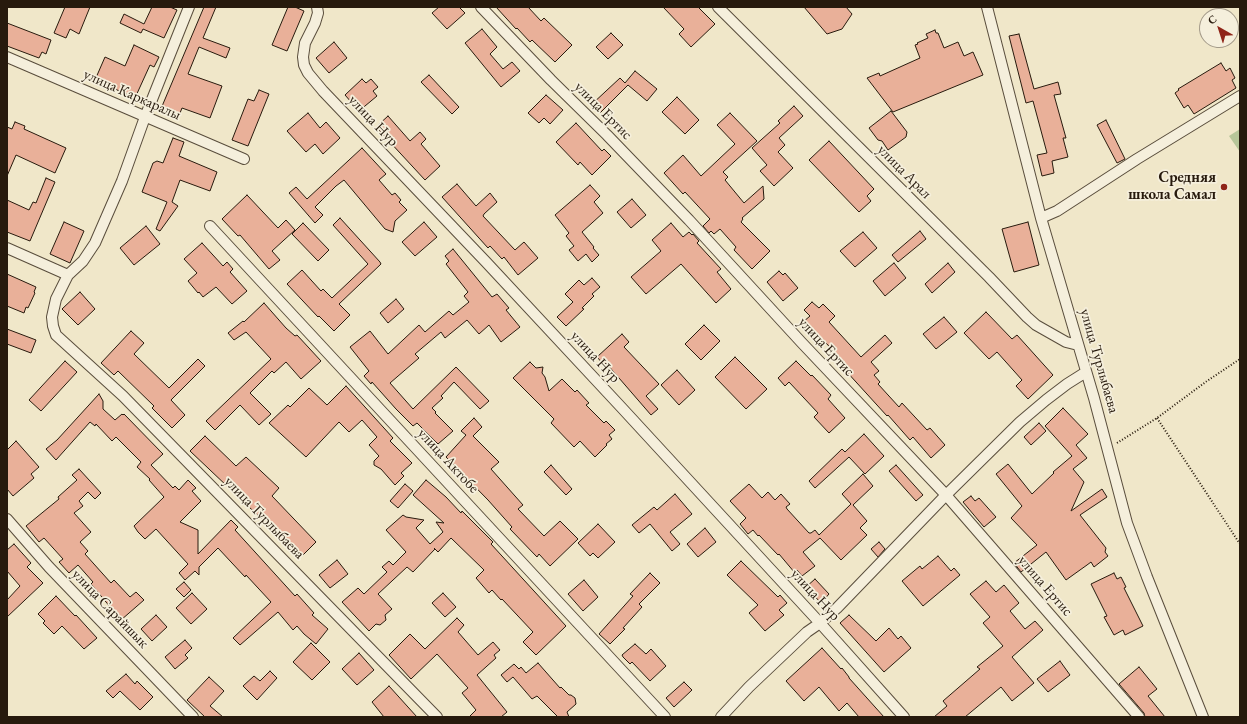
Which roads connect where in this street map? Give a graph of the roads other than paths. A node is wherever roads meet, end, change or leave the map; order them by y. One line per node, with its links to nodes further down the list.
1 (189, 7): 8 (street)
2 (317, 7): 18 (street, улица Нур)
3 (481, 7): 16 (street, улица Ертис)
4 (718, 7): 14 (street, улица Арал)
5 (990, 10): 10 (street, улица Турлыбаева)
6 (7, 57): 8 (street, улица Каркаралы)
7 (1240, 96): 10 (street)
8 (145, 117): 9 (street, улица Каркаралы); 13 (street)
9 (244, 160)
10 (1042, 218): 14 (street, улица Турлыбаева)
11 (210, 226): 21 (street, улица Актобе)
12 (7, 248): 13 (street)
13 (68, 275): 20 (street, улица Турлыбаева)
14 (1078, 345): 15 (street, улица Турлыбаева)
15 (1086, 372): 16 (street); 25 (street, улица Турлыбаева)
16 (946, 495): 18 (street); 24 (street, улица Ертис)
17 (7, 519): 19 (street, улица Сарайшык)
18 (820, 623): 22 (street); 23 (street, улица Нур)
19 (193, 717)
20 (437, 717)
21 (665, 717)
22 (721, 717)
23 (904, 717)
24 (1139, 717)
25 (1203, 717)

